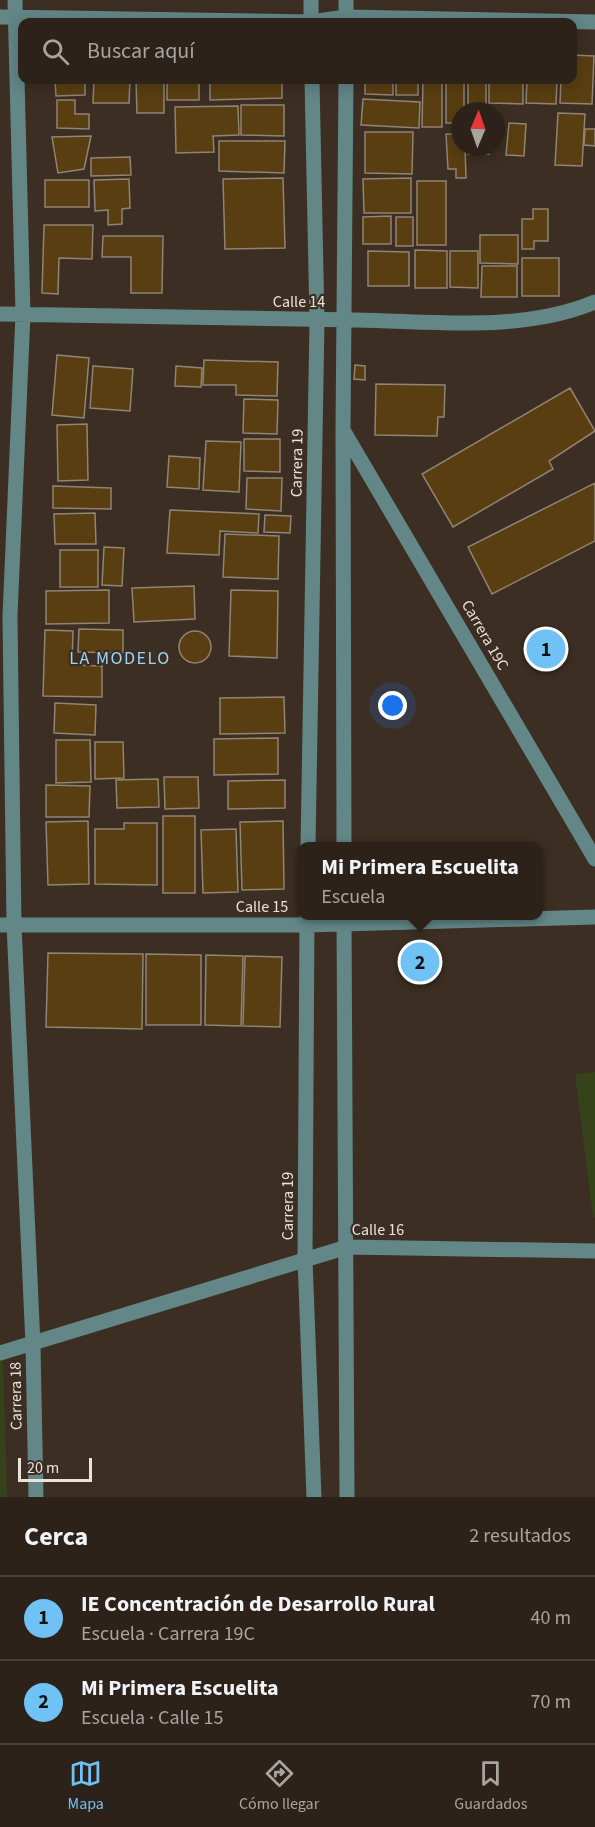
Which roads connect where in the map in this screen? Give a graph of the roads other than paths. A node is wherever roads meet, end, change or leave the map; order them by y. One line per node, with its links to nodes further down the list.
1 (15, 0): 4 (street, Carrera 18)
2 (311, 0): 6 (street)
3 (346, 0): 7 (street)
4 (7, 17): 5 (street); 14 (street, Carrera 18)
5 (68, 18)
6 (311, 18)
7 (346, 18)
8 (577, 22): 9 (street)
9 (595, 22)
10 (312, 84): 16 (street, Carrera 19)
11 (346, 84): 15 (street)
12 (595, 302): 15 (street, Calle 14)
13 (0, 314): 14 (street, Calle 14)
14 (23, 314): 16 (street, Calle 14); 18 (street, Carrera 18)
15 (345, 320): 16 (street, Calle 14); 17 (street)
16 (317, 321): 19 (street, Carrera 19)
17 (343, 429): 20 (street); 21 (street, Carrera 19C)
18 (5, 616): 26 (street, Carrera 18)
19 (308, 842)
20 (344, 842)
21 (595, 859)
22 (543, 917): 23 (street, Calle 15)
23 (595, 917)
24 (307, 920): 26 (street, Calle 15); 29 (street, Carrera 19)
25 (345, 920): 27 (street)
26 (7, 925): 30 (street, Carrera 18)
27 (347, 1247): 28 (street, Calle 16); 29 (street, Calle 16); 34 (street)
28 (595, 1251)
29 (305, 1259): 30 (street, Calle 16); 33 (street, Carrera 19)
30 (33, 1345): 31 (street, Calle 16); 32 (street, Carrera 18)
31 (0, 1353)
32 (36, 1497)
33 (314, 1497)
34 (347, 1497)

